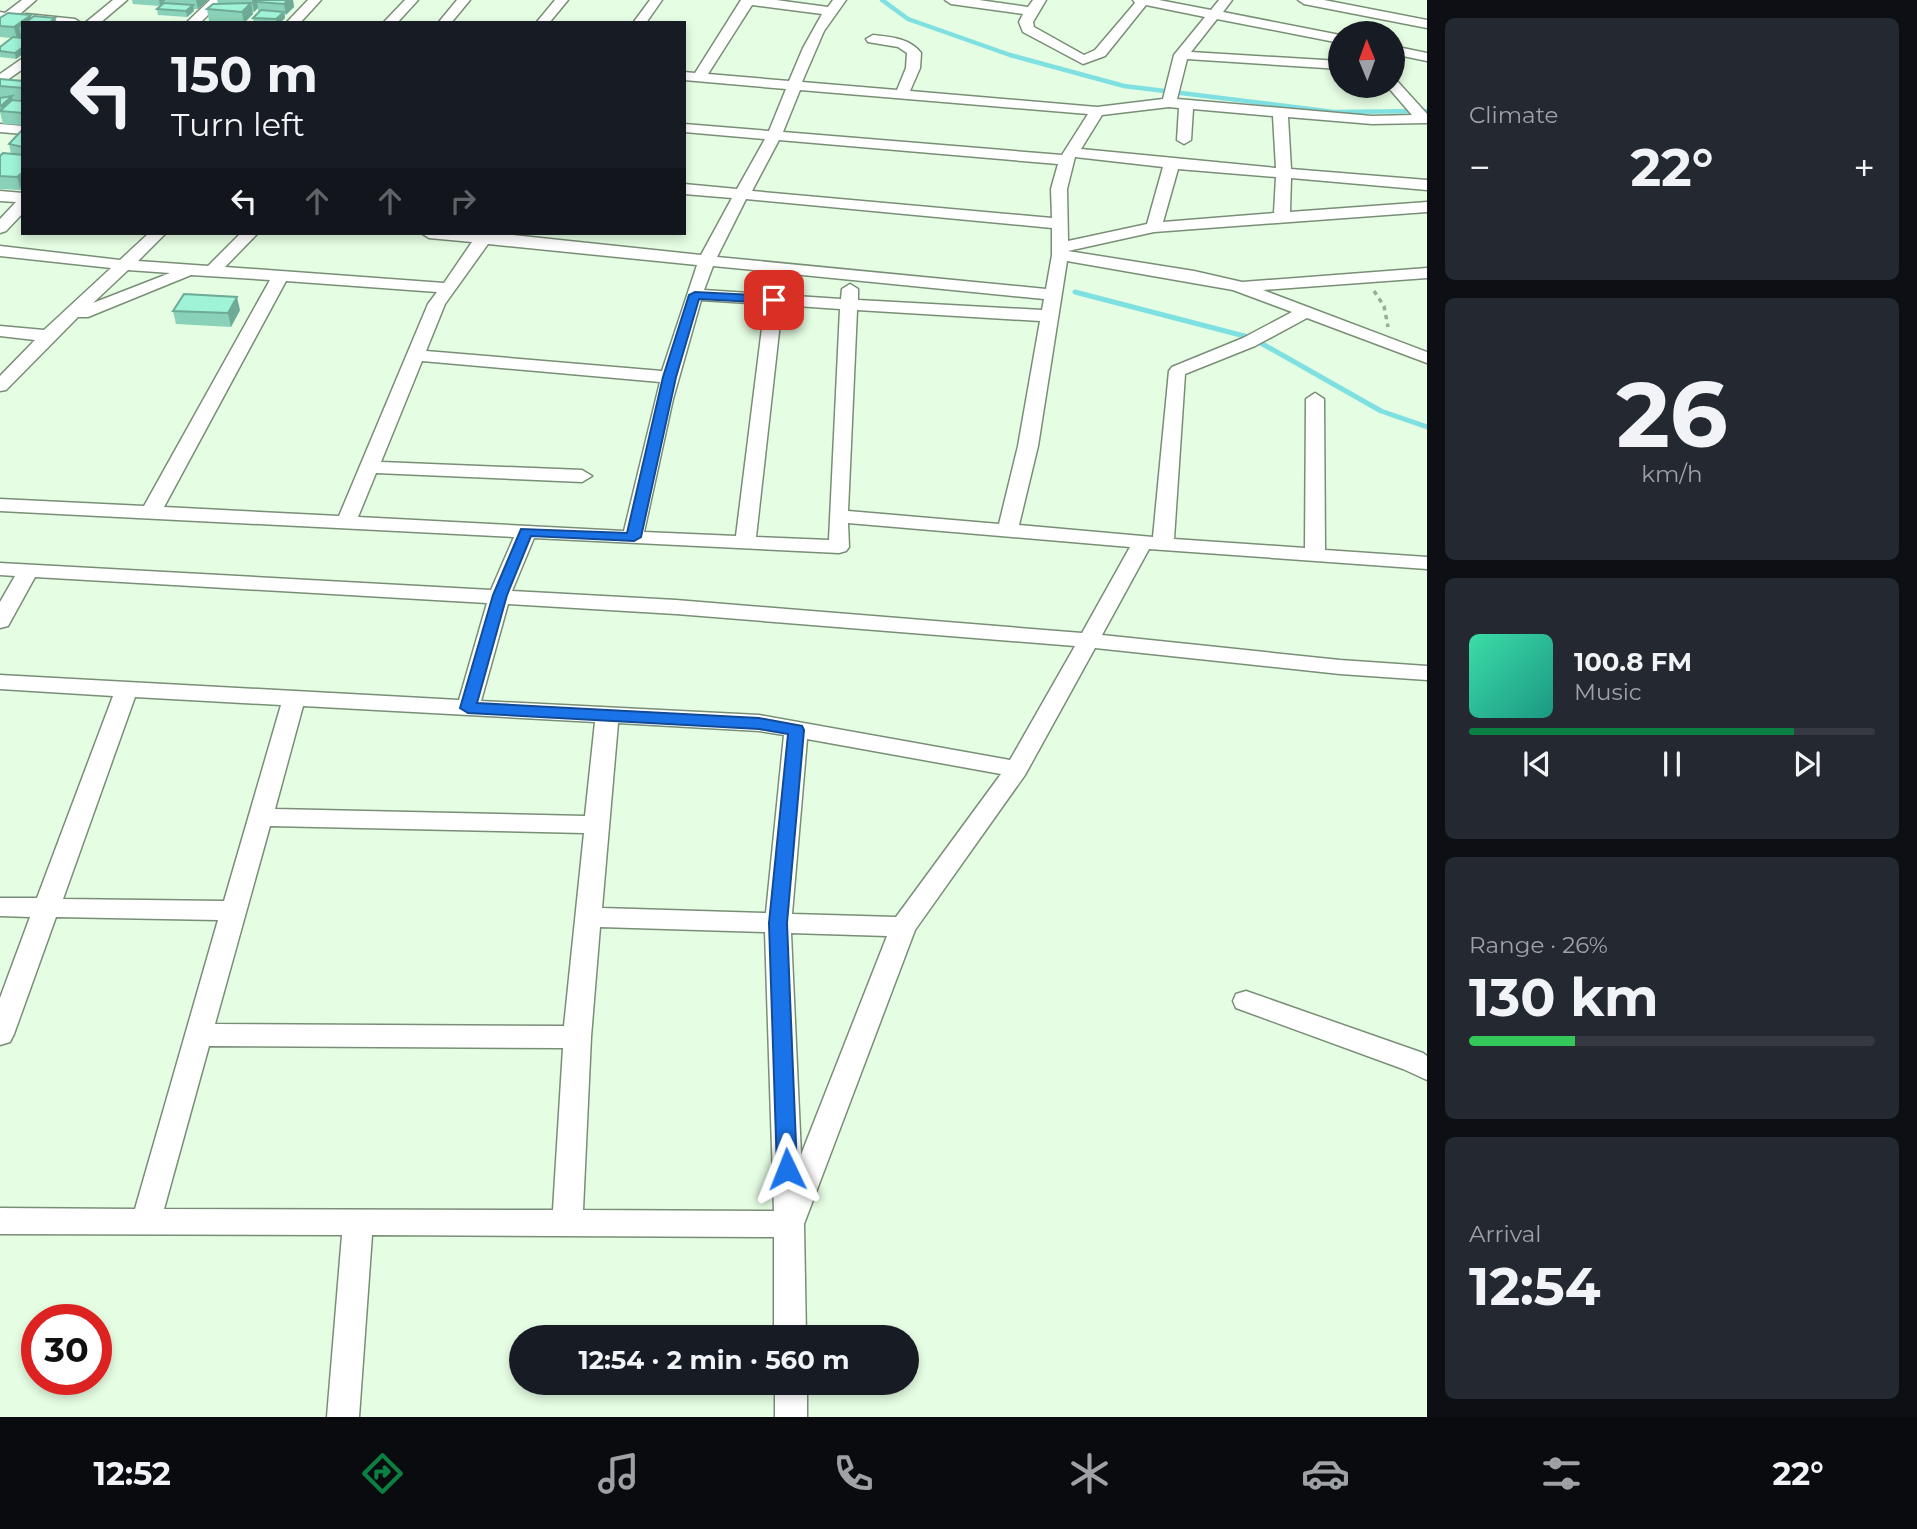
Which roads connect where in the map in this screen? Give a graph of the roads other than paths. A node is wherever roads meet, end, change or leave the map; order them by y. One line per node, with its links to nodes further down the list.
1 (30, 0): 17 (street)
2 (121, 0): 19 (street)
3 (218, 0): 20 (street)
4 (315, 0): 21 (street)
5 (412, 0): 22 (street)
6 (464, 0): 23 (street)
7 (562, 0): 24 (street)
8 (656, 0): 25 (street)
9 (748, 0): 14 (street); 35 (street)
10 (951, 0): 15 (street)
11 (1142, 0): 15 (street); 16 (street)
12 (1226, 0): 16 (street)
13 (1312, 1): 26 (street)
14 (835, 5): 37 (street)
15 (1035, 6)
16 (1215, 13): 27 (street); 30 (street)
17 (4, 16): 18 (street)
18 (55, 21)
19 (94, 21)
20 (194, 21)
21 (294, 21)
22 (391, 21)
23 (446, 21)
24 (544, 21)
25 (640, 21)
26 (1427, 24)
27 (1328, 37)
28 (873, 39): 38 (street)
29 (1405, 52): 31 (street)
30 (1181, 55): 34 (street); 39 (street)
31 (1427, 57)
32 (21, 63): 33 (street); 36 (street)
33 (0, 64)
34 (1328, 64)
35 (692, 76): 37 (street)
36 (0, 81)
37 (793, 85): 38 (street); 48 (street)
38 (902, 94): 42 (street)
39 (1172, 97): 41 (street); 42 (street)
40 (1405, 97): 44 (street)
41 (1186, 105): 43 (street); 49 (street)
42 (1097, 111): 50 (street)
43 (1280, 112): 44 (street); 52 (street)
44 (1421, 114)
45 (0, 128): 47 (street)
46 (686, 128): 48 (street)
47 (21, 130)
48 (774, 136): 50 (street); 55 (street)
49 (1184, 140)
50 (1069, 156): 51 (street); 61 (street)
51 (1172, 164): 52 (street); 62 (street)
52 (1284, 171): 53 (street); 60 (street)
53 (1427, 185)
54 (686, 189): 55 (street)
55 (741, 194): 61 (street); 70 (street)
56 (0, 196): 57 (street)
57 (21, 198)
58 (21, 206): 63 (street)
59 (1427, 207): 60 (street)
60 (1282, 218): 62 (street)
61 (1060, 224): 69 (street)
62 (1154, 227): 69 (street)
63 (0, 228)
64 (156, 235): 71 (street)
65 (248, 235): 73 (street)
66 (466, 235): 67 (street)
67 (485, 236): 70 (street); 78 (street)
68 (0, 251): 71 (street)
69 (1061, 251): 77 (street); 80 (street)
70 (706, 262): 75 (street); 79 (street)
71 (125, 265): 72 (street); 85 (street)
72 (193, 271): 73 (street); 85 (street)
73 (211, 272): 76 (street)
74 (1427, 273): 77 (street)
75 (852, 276): 80 (street); 82 (street)
76 (280, 277): 78 (street); 96 (street)
77 (1238, 286): 83 (street)
78 (449, 288): 88 (street)
79 (695, 295): 81 (street); 90 (street)
80 (1052, 295): 84 (street)
81 (774, 300): 82 (street); 102 (street)
82 (847, 304): 84 (street); 97 (street)
83 (1304, 313): 89 (street); 103 (street)
84 (1049, 316): 99 (street)
85 (66, 320): 87 (street)
86 (0, 331): 87 (street)
87 (48, 336): 91 (street)
88 (416, 355): 90 (street); 93 (street)
89 (1427, 358)
90 (670, 377): 101 (street)
91 (0, 386)
92 (1315, 399): 104 (street)
93 (369, 467): 94 (street); 98 (street)
94 (582, 476)
95 (0, 505): 96 (street)
96 (150, 514): 98 (street)
97 (838, 516): 99 (street); 102 (street)
98 (346, 523): 100 (street)
99 (1008, 530): 103 (street)
100 (526, 532): 101 (street); 108 (street)
101 (634, 537): 102 (street)
102 (745, 542)
103 (1153, 544): 104 (street); 110 (street)
104 (1315, 555): 105 (street)
105 (1427, 563)
106 (0, 569): 107 (street)
107 (28, 572): 108 (street); 109 (street)
108 (500, 595): 110 (street); 115 (street)
109 (0, 621)
110 (1088, 640): 111 (street); 118 (street)
111 (1427, 673)
112 (0, 682): 113 (street)
113 (127, 690): 114 (street); 122 (street)
114 (295, 699): 115 (street); 119 (street)
115 (468, 708): 116 (street)
116 (607, 716): 117 (street); 120 (street)
117 (796, 730): 118 (street); 125 (street)
118 (1017, 769): 126 (street)
119 (261, 817): 120 (street); 123 (street)
120 (596, 825): 124 (street)
121 (0, 907): 122 (street)
122 (46, 908): 123 (street); 128 (street)
123 (234, 911): 129 (street)
124 (588, 917): 125 (street); 130 (street)
125 (778, 923): 126 (street); 136 (street)
126 (903, 927): 136 (street)
127 (1246, 1001): 131 (street)
128 (0, 1034)
129 (199, 1035): 130 (street); 133 (street)
130 (577, 1037): 135 (street)
131 (1427, 1069)
132 (0, 1221): 133 (street)
133 (146, 1221): 134 (street)
134 (358, 1222): 135 (street); 139 (street)
135 (567, 1223): 136 (street)
136 (789, 1224): 137 (street)
137 (790, 1325)
138 (791, 1395): 140 (street)
139 (343, 1417)
140 (791, 1417)

